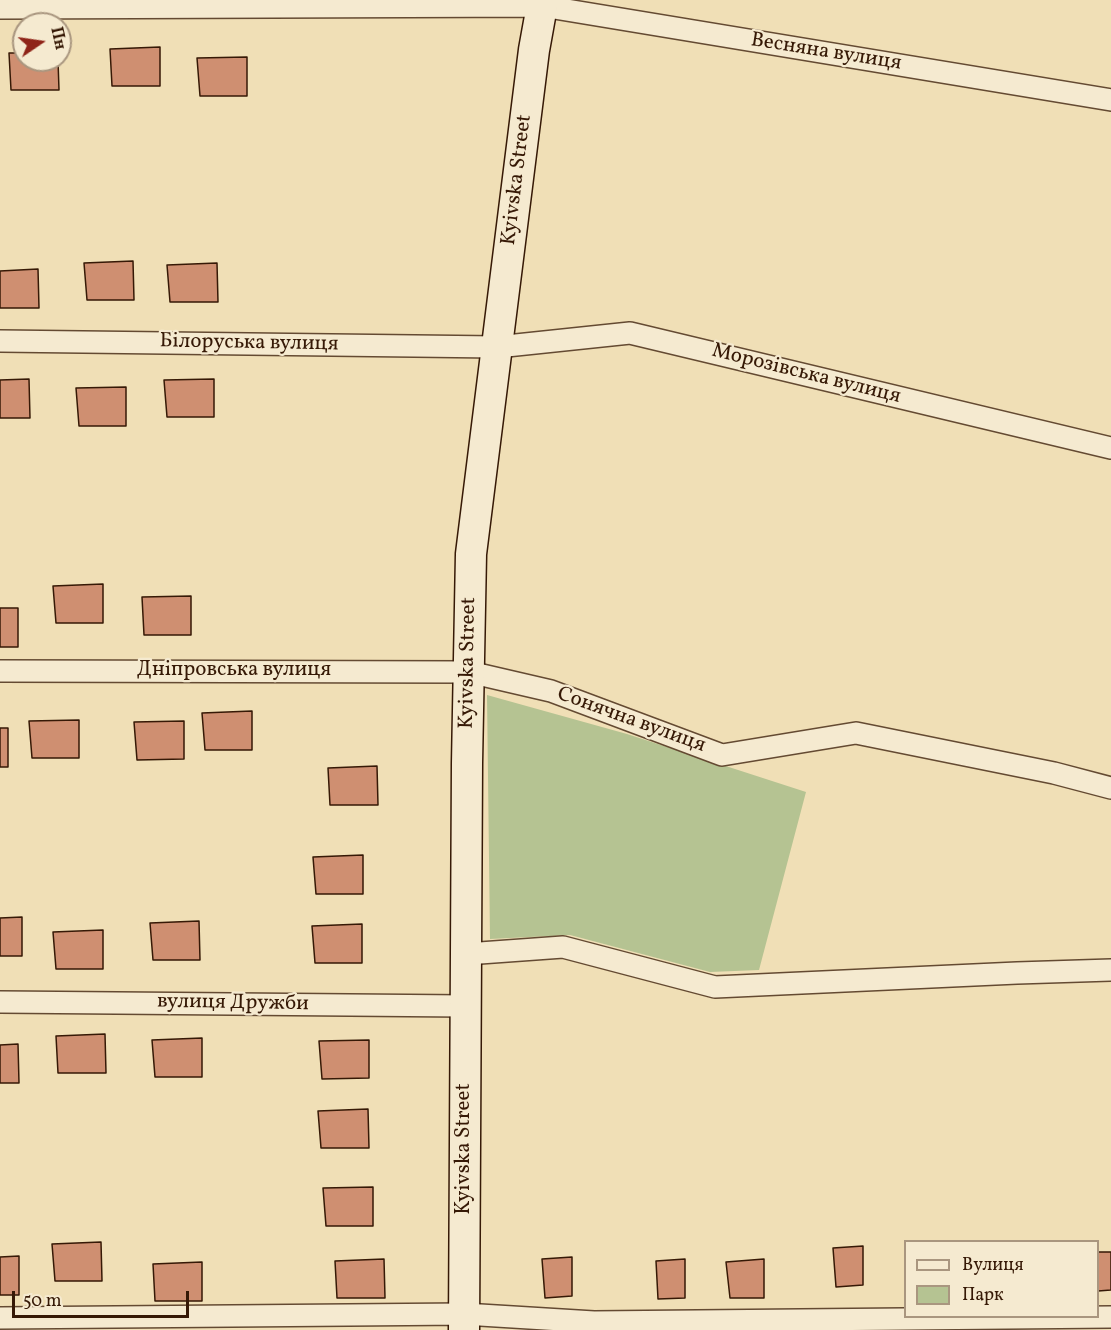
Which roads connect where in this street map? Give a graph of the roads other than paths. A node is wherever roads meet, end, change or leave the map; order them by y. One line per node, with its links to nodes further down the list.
1 (542, 3): 2 (street, Весняна вулиця); 3 (street, Весняна вулиця); 5 (main road, Kyivska Street)
2 (0, 8)
3 (1111, 100)
4 (0, 341): 5 (street, Білоруська вулиця)
5 (497, 347): 6 (street, Морозівська вулиця); 8 (main road, Kyivska Street)
6 (1111, 448)
7 (0, 671): 8 (street, Дніпровська вулиця)
8 (469, 672): 9 (street, Сонячна вулиця); 10 (main road, Kyivska Street)
9 (1111, 788)
10 (466, 954): 11 (street); 13 (main road, Kyivska Street)
11 (1111, 970)
12 (0, 1002): 13 (street, вулиця Дружби)
13 (466, 1006): 16 (main road, Kyivska Street)
14 (0, 1318): 16 (street)
15 (1008, 1318): 16 (street)
16 (464, 1322)

